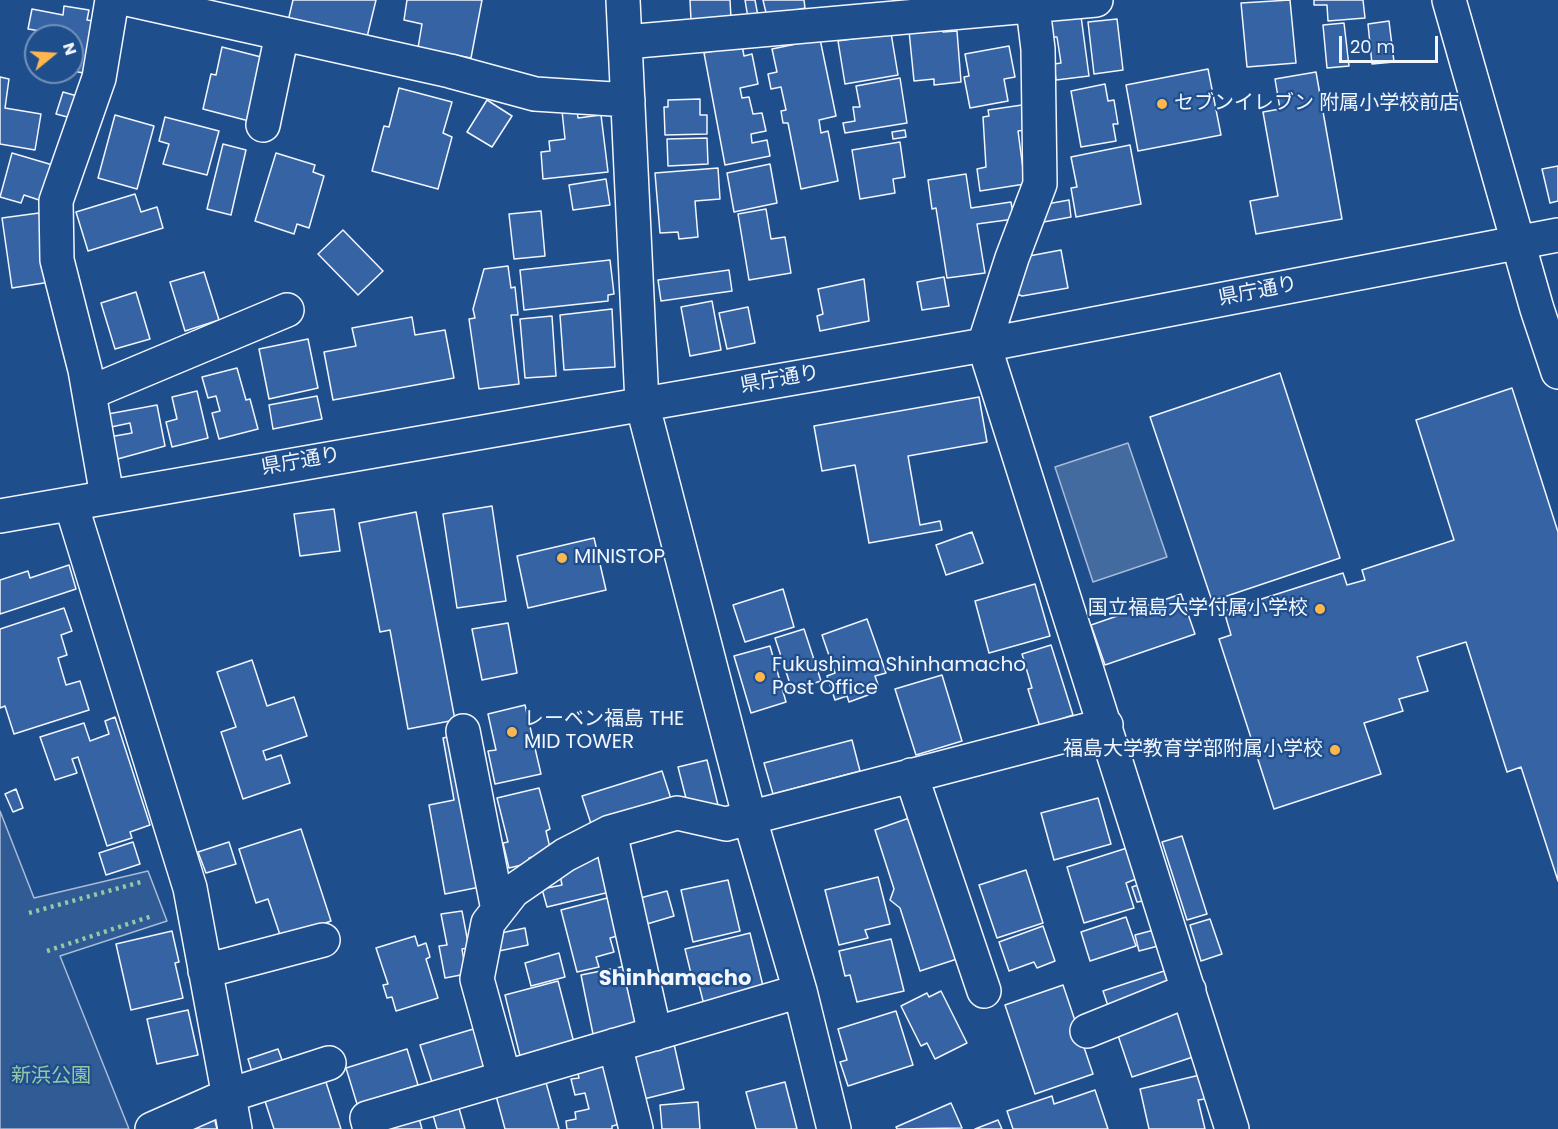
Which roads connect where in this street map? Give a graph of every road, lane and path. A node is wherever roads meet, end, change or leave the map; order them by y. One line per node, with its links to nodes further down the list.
1 (112, 0): 16 (street)
2 (131, 0): 7 (street)
3 (624, 0): 8 (street)
4 (1096, 0): 6 (street)
5 (1449, 0): 12 (street)
6 (1033, 3): 8 (street); 14 (street)
7 (282, 34): 9 (street); 10 (street)
8 (626, 42): 9 (street)
9 (628, 100): 17 (street)
10 (263, 124)
11 (1558, 235): 12 (street, 県庁通り)
12 (1520, 242): 14 (street, 県庁通り); 15 (street)
13 (287, 310): 16 (street)
14 (984, 345): 17 (street, 県庁通り); 21 (street)
15 (1558, 372)
16 (89, 393): 18 (street)
17 (642, 403): 18 (street, 県庁通り); 24 (street)
18 (107, 496): 19 (street, 県庁通り)
19 (71, 504): 20 (street, 県庁通り); 28 (street)
20 (0, 516)
21 (1106, 725): 23 (street); 29 (street)
22 (463, 731): 26 (street)
23 (911, 775): 24 (street); 31 (street)
24 (750, 819): 25 (street); 30 (street)
25 (610, 832): 26 (street); 33 (street)
26 (498, 910): 36 (street)
27 (323, 940): 28 (street)
28 (205, 971): 37 (street)
29 (1189, 990): 32 (street); 43 (street)
30 (800, 991): 33 (street); 42 (street)
31 (984, 991)
32 (1087, 1031)
33 (655, 1034): 34 (street)
34 (615, 1045): 36 (street); 41 (street)
35 (329, 1063): 37 (street)
36 (504, 1077): 40 (street)
37 (227, 1096): 38 (street); 39 (street)
38 (152, 1129)
39 (235, 1129)
40 (370, 1129)
41 (636, 1129)
42 (834, 1129)
43 (1232, 1129)

